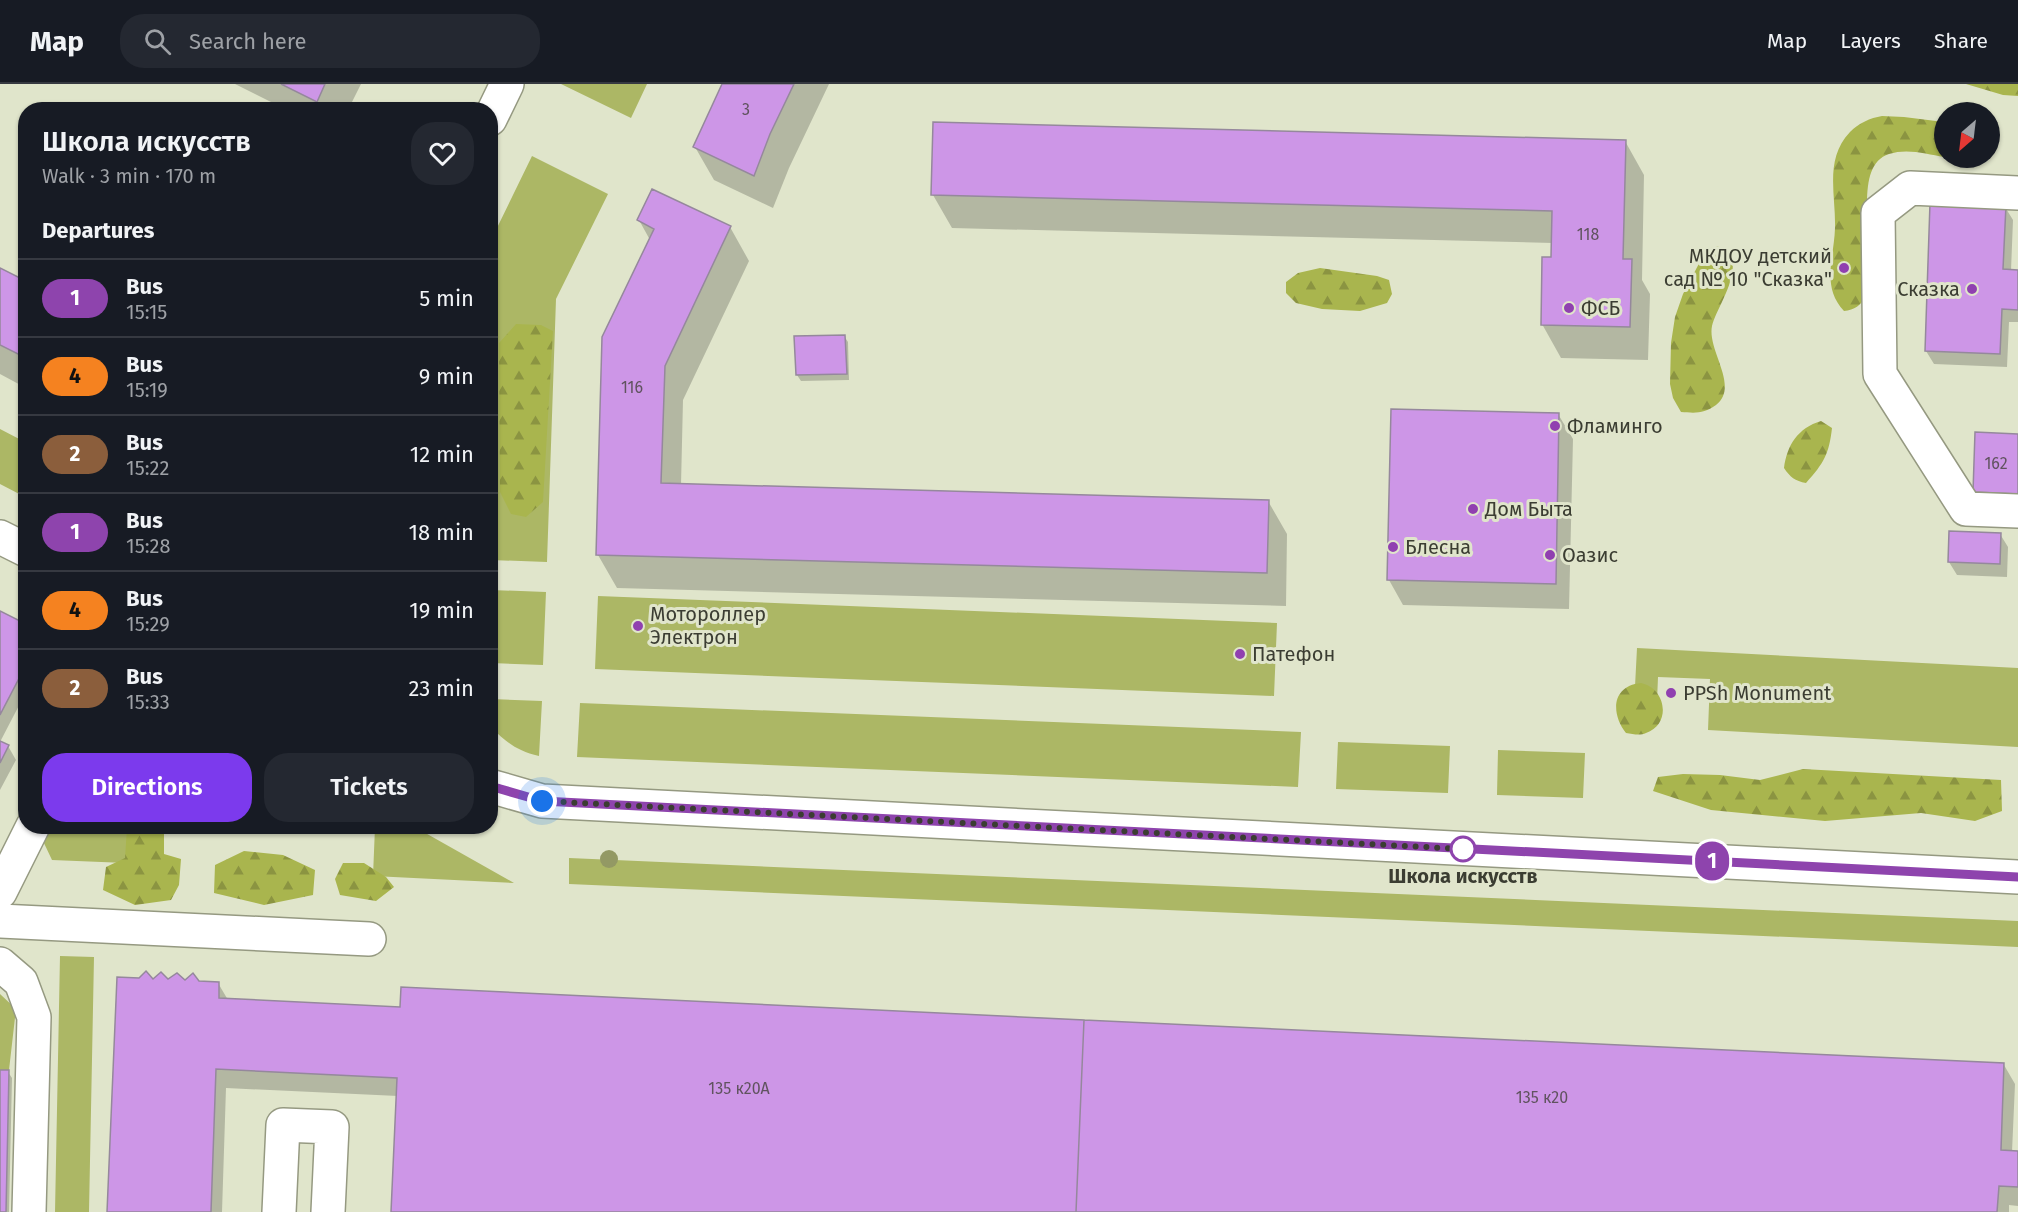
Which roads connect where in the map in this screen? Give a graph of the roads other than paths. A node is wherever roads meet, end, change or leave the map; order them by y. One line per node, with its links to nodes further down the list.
1 (507, 84): 2 (street)
2 (498, 102)
3 (2018, 193): 4 (street)
4 (2018, 511)
5 (0, 537): 6 (street)
6 (18, 546)
7 (498, 788): 9 (street)
8 (29, 834): 10 (street)
9 (2018, 877)
10 (0, 892)
11 (0, 921): 12 (street)
12 (369, 939)
13 (0, 964): 14 (street)
14 (29, 1212)
15 (279, 1212): 16 (street)
16 (328, 1212)

